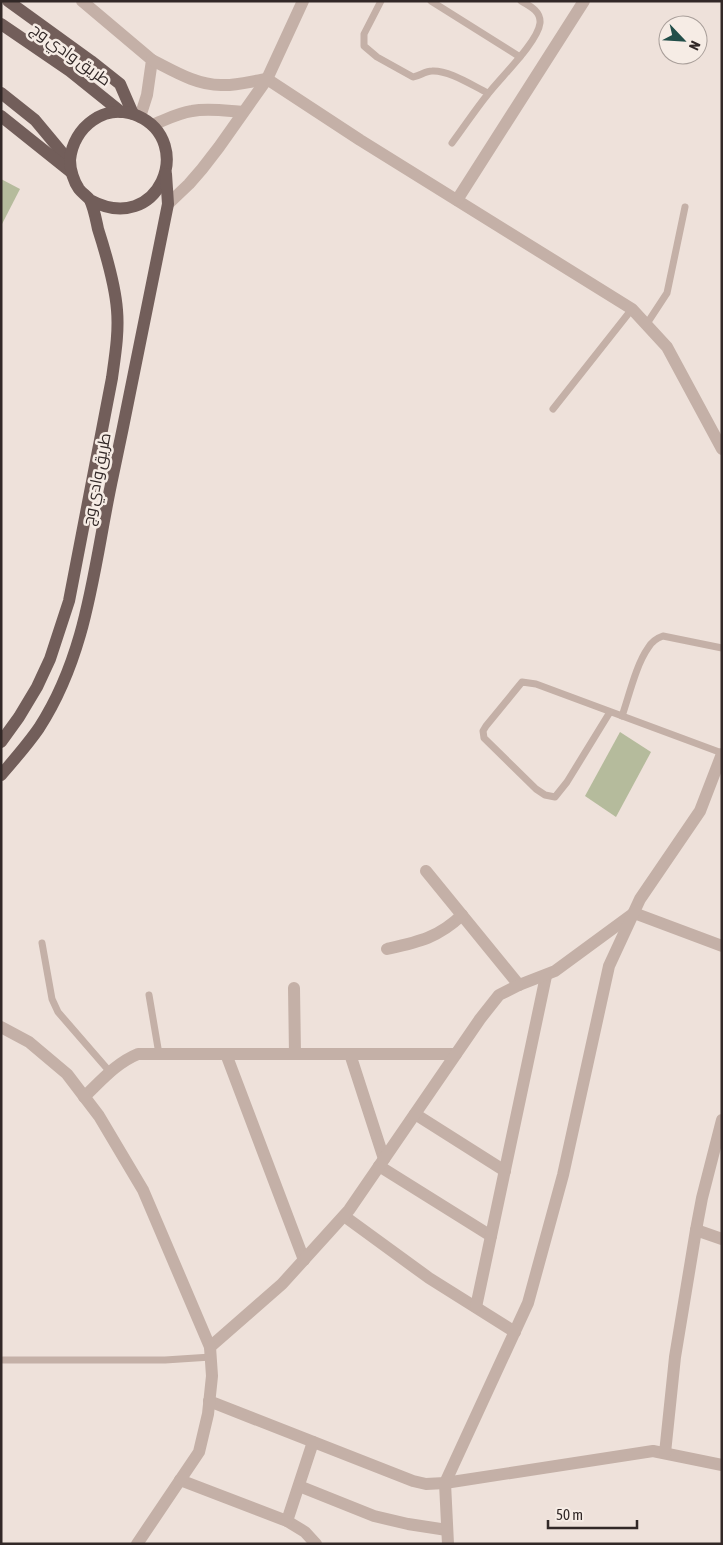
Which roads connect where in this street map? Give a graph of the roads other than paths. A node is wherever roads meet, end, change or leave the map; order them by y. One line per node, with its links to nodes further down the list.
1 (8, 1): 15 (main road)
2 (82, 1): 10 (street)
3 (302, 1): 11 (street)
4 (381, 1): 13 (lane)
5 (431, 1): 9 (lane)
6 (521, 1): 9 (lane)
7 (584, 1): 22 (street)
8 (1, 24): 15 (main road, طريق وادي وج)
9 (520, 57): 13 (lane)
10 (152, 60): 11 (street); 15 (street)
11 (267, 79): 14 (street); 22 (street)
12 (1, 93): 19 (main road)
13 (488, 93): 18 (lane)
14 (243, 112): 17 (street); 23 (street)
15 (131, 115): 17 (main road); 19 (main road)
16 (1, 116): 19 (main road)
17 (152, 125): 20 (main road)
18 (452, 144)
19 (71, 168): 21 (main road)
20 (166, 170): 21 (main road); 23 (main road, طريق وادي وج)
21 (90, 200): 32 (main road, طريق وادي وج)
22 (457, 200): 25 (street)
23 (168, 204): 34 (main road, طريق وادي وج)
24 (685, 207): 26 (lane)
25 (632, 309): 26 (street); 27 (lane)
26 (646, 324): 28 (street)
27 (552, 409)
28 (722, 449)
29 (722, 648): 31 (lane)
30 (610, 712): 30 (lane); 31 (lane)
31 (622, 716): 33 (lane)
32 (1, 742)
33 (722, 754): 36 (street)
34 (1, 775)
35 (426, 871): 37 (street)
36 (634, 913): 39 (street); 41 (street); 64 (street)
37 (462, 915): 40 (street); 42 (street)
38 (42, 943): 51 (lane)
39 (722, 946)
40 (387, 949)
41 (546, 976): 42 (street); 57 (street)
42 (519, 985): 50 (street)
43 (294, 988): 48 (street)
44 (148, 995): 46 (lane)
45 (1, 1027): 52 (street)
46 (158, 1054): 47 (street); 51 (street)
47 (226, 1054): 48 (street); 62 (street)
48 (295, 1054): 49 (street)
49 (350, 1054): 50 (street); 56 (street)
50 (456, 1054): 53 (street)
51 (110, 1072): 52 (street)
52 (84, 1096): 65 (street)
53 (415, 1114): 56 (street); 57 (street)
54 (722, 1120): 55 (street)
55 (719, 1138): 59 (street)
56 (382, 1163): 58 (street); 60 (street)
57 (504, 1171): 60 (street)
58 (344, 1216): 62 (street); 63 (street)
59 (696, 1230): 61 (street); 69 (street)
60 (491, 1236): 63 (street)
61 (722, 1239)
62 (304, 1260): 65 (street)
63 (476, 1307): 64 (street)
64 (515, 1332): 72 (street)
65 (210, 1352): 66 (lane); 67 (street)
66 (3, 1360)
67 (210, 1401): 68 (street); 71 (street)
68 (313, 1442): 72 (street); 73 (street)
69 (665, 1453): 70 (street); 72 (street)
70 (722, 1465)
71 (180, 1480): 74 (street); 76 (street)
72 (445, 1483): 75 (street)
73 (298, 1486): 74 (street); 75 (street)
74 (287, 1521): 77 (street)
75 (447, 1530): 78 (street)
76 (137, 1544)
77 (316, 1544)
78 (448, 1544)

